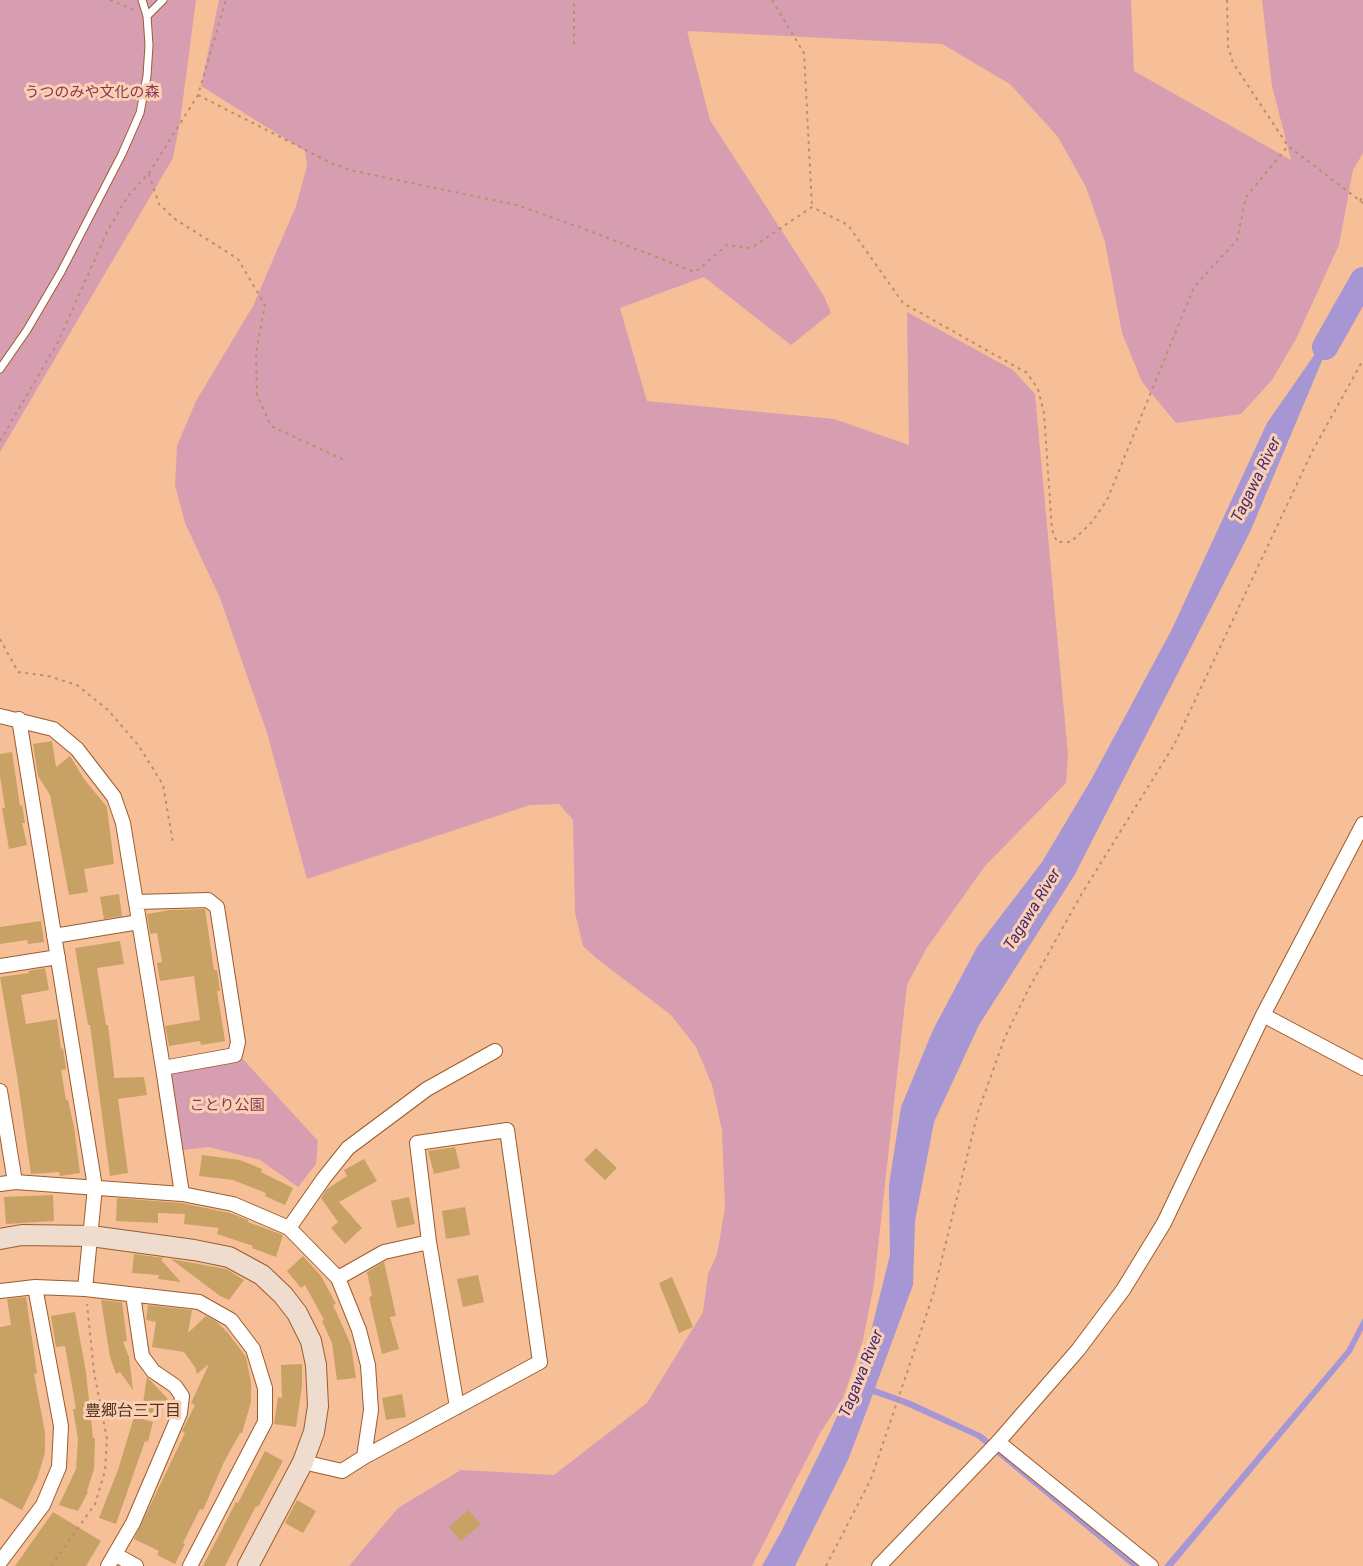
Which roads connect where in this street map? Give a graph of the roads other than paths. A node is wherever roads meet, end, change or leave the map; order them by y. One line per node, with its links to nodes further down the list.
1 (141, 0): 3 (lane)
2 (163, 0): 3 (lane)
3 (147, 16): 4 (lane)
4 (0, 369)
5 (0, 716): 6 (street)
6 (19, 719): 8 (street); 10 (street)
7 (1363, 824): 13 (street)
8 (136, 902): 9 (street); 15 (street)
9 (139, 922): 10 (street); 15 (street)
10 (54, 936): 11 (street)
11 (58, 957): 12 (street); 20 (street)
12 (0, 966)
13 (1263, 1015): 16 (street); 32 (street)
14 (495, 1051): 22 (street)
15 (163, 1068): 21 (street)
16 (1363, 1068)
17 (0, 1091): 18 (street)
18 (15, 1182): 19 (street); 20 (street)
19 (0, 1184)
20 (95, 1187): 21 (street); 23 (street)
21 (182, 1194): 22 (street)
22 (289, 1228): 26 (street)
23 (91, 1236): 24 (street); 28 (street); 34 (street)
24 (0, 1239)
25 (429, 1242): 26 (street); 31 (street); 31 (street)
26 (338, 1278): 33 (street)
27 (35, 1287): 28 (street); 29 (street); 36 (street)
28 (85, 1289): 30 (street)
29 (0, 1291)
30 (133, 1294): 35 (street); 38 (street)
31 (457, 1407): 33 (street)
32 (998, 1442): 40 (street); 41 (street)
33 (364, 1457): 34 (street)
34 (303, 1462): 39 (street)
35 (112, 1561): 37 (street)
36 (0, 1562)
37 (136, 1566)
38 (190, 1566)
39 (248, 1566)
40 (879, 1566)
41 (1151, 1566)

